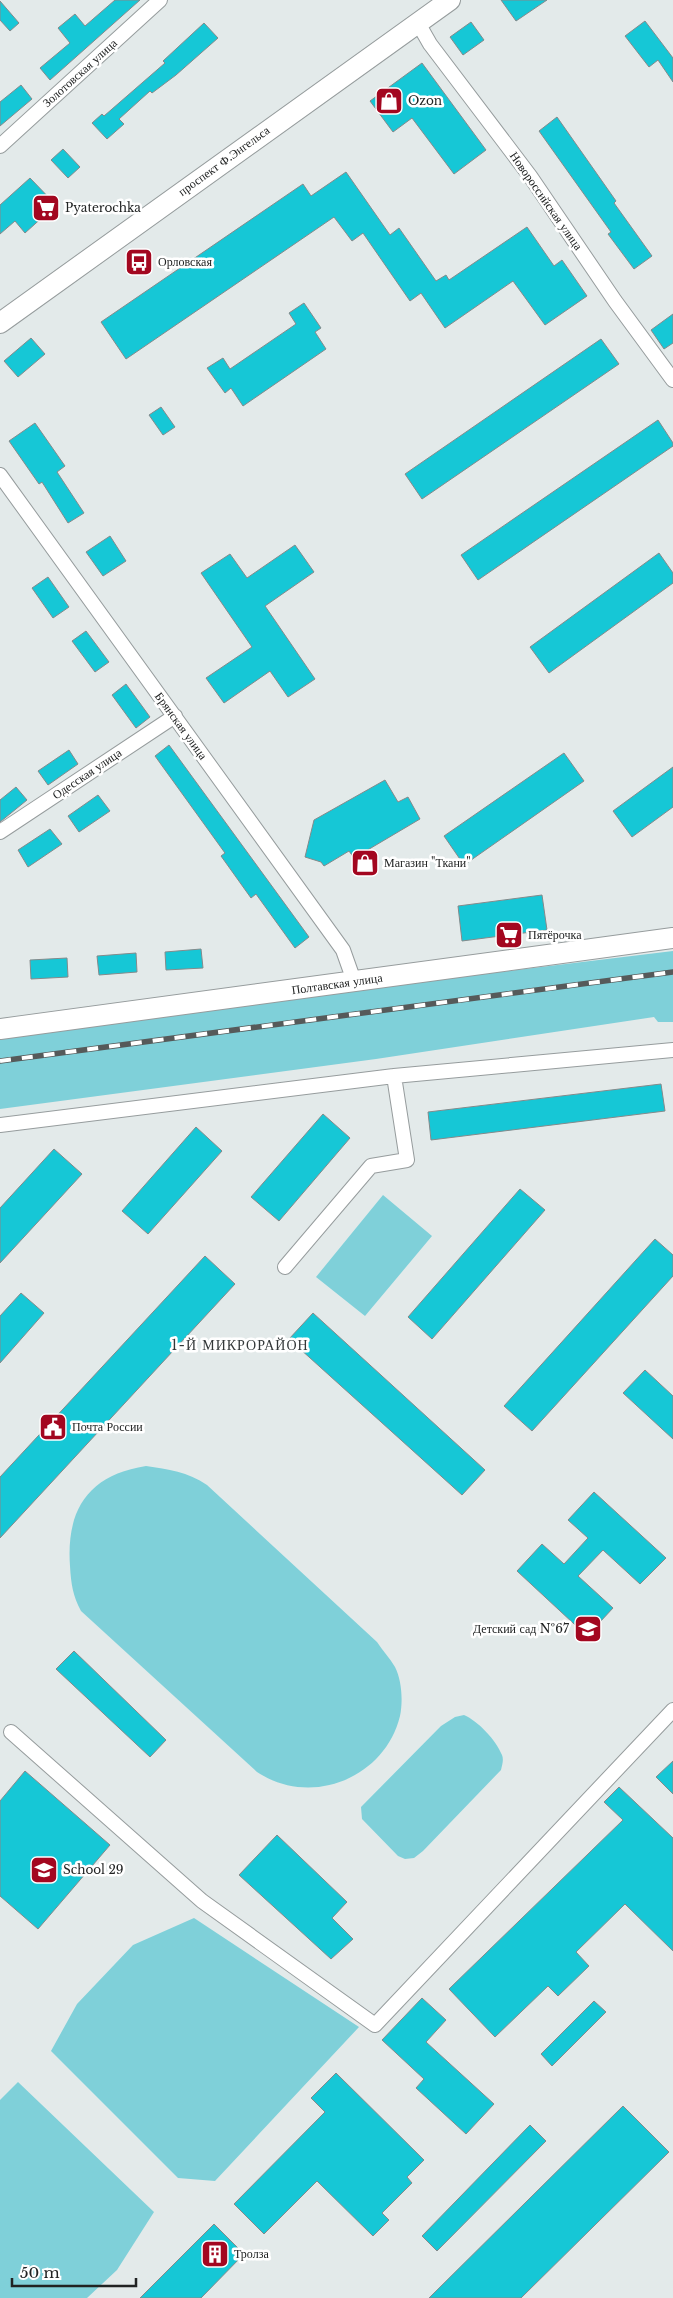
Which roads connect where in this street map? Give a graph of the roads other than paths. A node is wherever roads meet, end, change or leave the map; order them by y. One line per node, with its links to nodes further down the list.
1 (160, 0): 4 (street, Золотовская улица)
2 (450, 0): 3 (street, проспект Ф.Энгельса)
3 (418, 23): 5 (street, проспект Ф.Энгельса); 6 (street, Новороссийская улица)
4 (0, 146)
5 (0, 323)
6 (671, 374)
7 (0, 476): 8 (street, Брянская улица)
8 (175, 716): 9 (street, Одесская улица); 11 (street, Брянская улица)
9 (0, 832)
10 (673, 938): 11 (street, Полтавская улица)
11 (354, 981): 12 (street, Полтавская улица)
12 (0, 1029)
13 (673, 1050): 14 (street)
14 (394, 1076): 15 (street); 16 (street)
15 (0, 1125)
16 (285, 1267)
17 (673, 1710): 18 (street)
18 (10, 1732)

